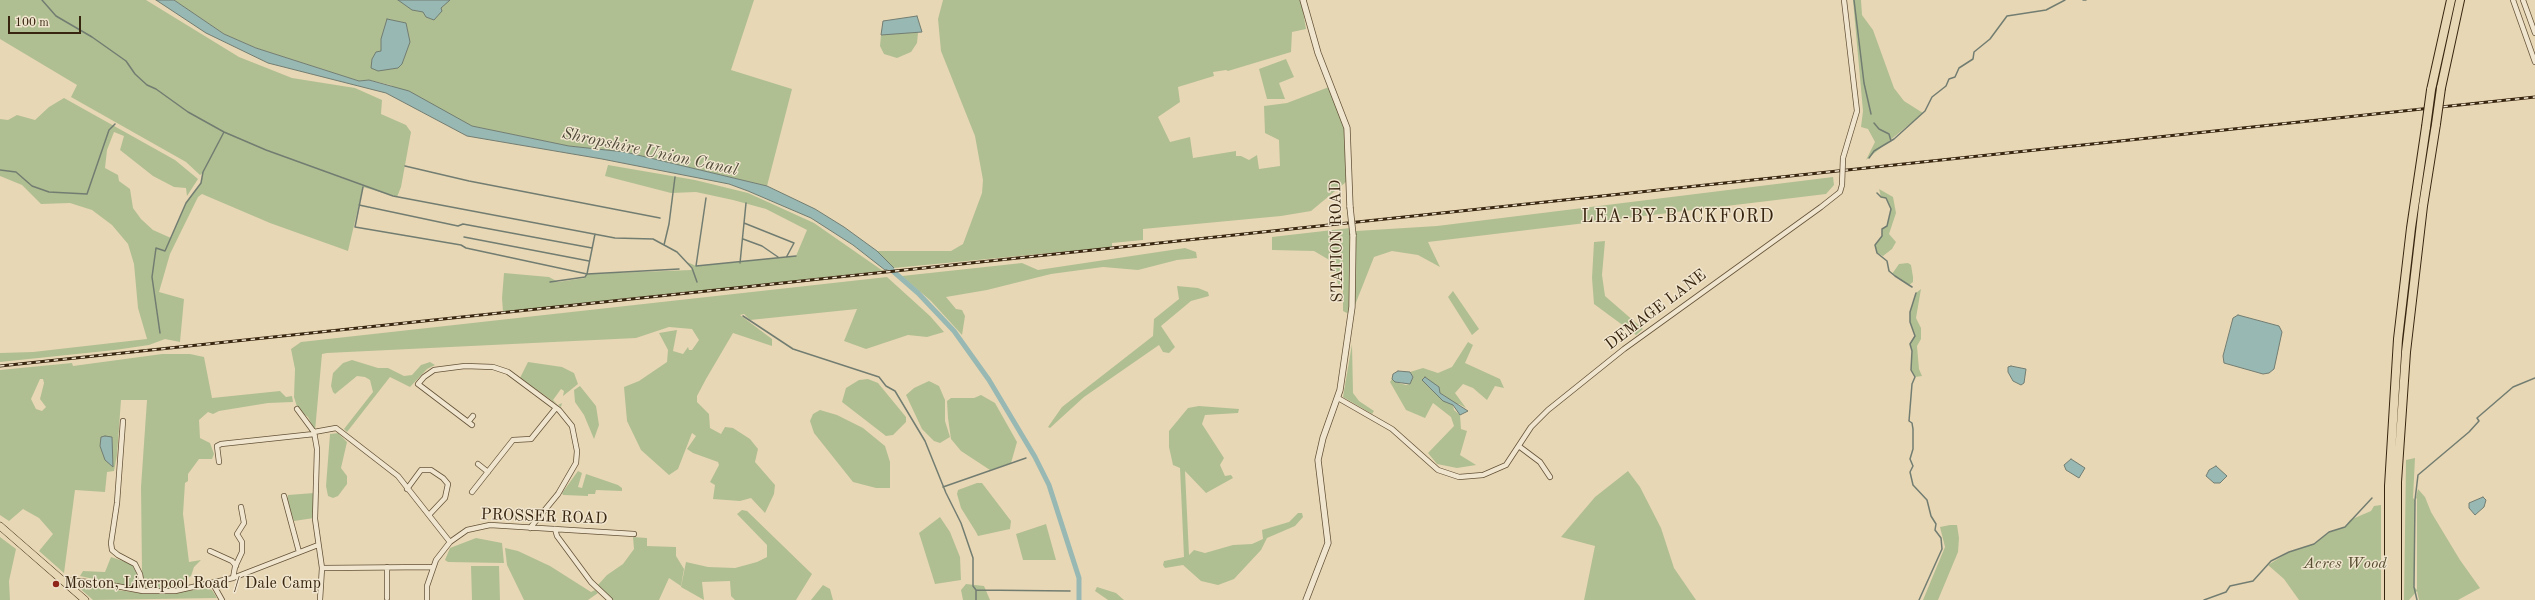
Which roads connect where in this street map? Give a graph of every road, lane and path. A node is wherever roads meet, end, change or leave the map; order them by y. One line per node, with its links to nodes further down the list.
1 (1303, 0): 9 (street, STATION ROAD, bridge)
2 (1844, 0): 15 (street, DEMAGE LANE, bridge)
3 (2451, 0): 50 (highway, bridge)
4 (2460, 0): 51 (highway, bridge)
5 (2513, 0): 8 (street)
6 (2523, 0): 7 (street)
7 (2535, 33)
8 (2535, 62)
9 (1338, 398): 15 (street, DEMAGE LANE); 49 (street, STATION ROAD)
10 (556, 408): 12 (street); 18 (street); 26 (street)
11 (297, 409): 14 (street)
12 (473, 416)
13 (123, 421): 42 (street)
14 (314, 433): 16 (street); 20 (street); 32 (street)
15 (1520, 448): 19 (street)
16 (218, 462)
17 (478, 464): 18 (street)
18 (488, 472): 21 (street)
19 (1550, 477)
20 (407, 489): 24 (street); 24 (street)
21 (472, 492)
22 (284, 496): 34 (street)
23 (241, 507): 30 (street)
24 (429, 515): 31 (street)
25 (0, 526): 40 (highway)
26 (530, 528): 27 (street, PROSSER ROAD); 31 (street, PROSSER ROAD)
27 (555, 529): 28 (street, PROSSER ROAD); 48 (street)
28 (634, 534)
29 (234, 538): 30 (street)
30 (240, 538): 35 (street)
31 (450, 542): 37 (street, PROSSER ROAD)
32 (318, 545): 34 (street); 38 (street)
33 (210, 551): 35 (street)
34 (299, 552): 39 (street)
35 (236, 566): 39 (street)
36 (387, 567): 37 (street); 38 (street); 43 (street)
37 (433, 567): 47 (street, PROSSER ROAD)
38 (322, 568): 46 (street)
39 (234, 578): 41 (street)
40 (64, 580): 42 (street); 44 (highway)
41 (213, 584): 42 (street); 45 (street)
42 (142, 591)
43 (387, 598)
44 (85, 600)
45 (222, 600)
46 (320, 600)
47 (427, 600)
48 (610, 600)
49 (1306, 600)
50 (2389, 600)
51 (2397, 600)

